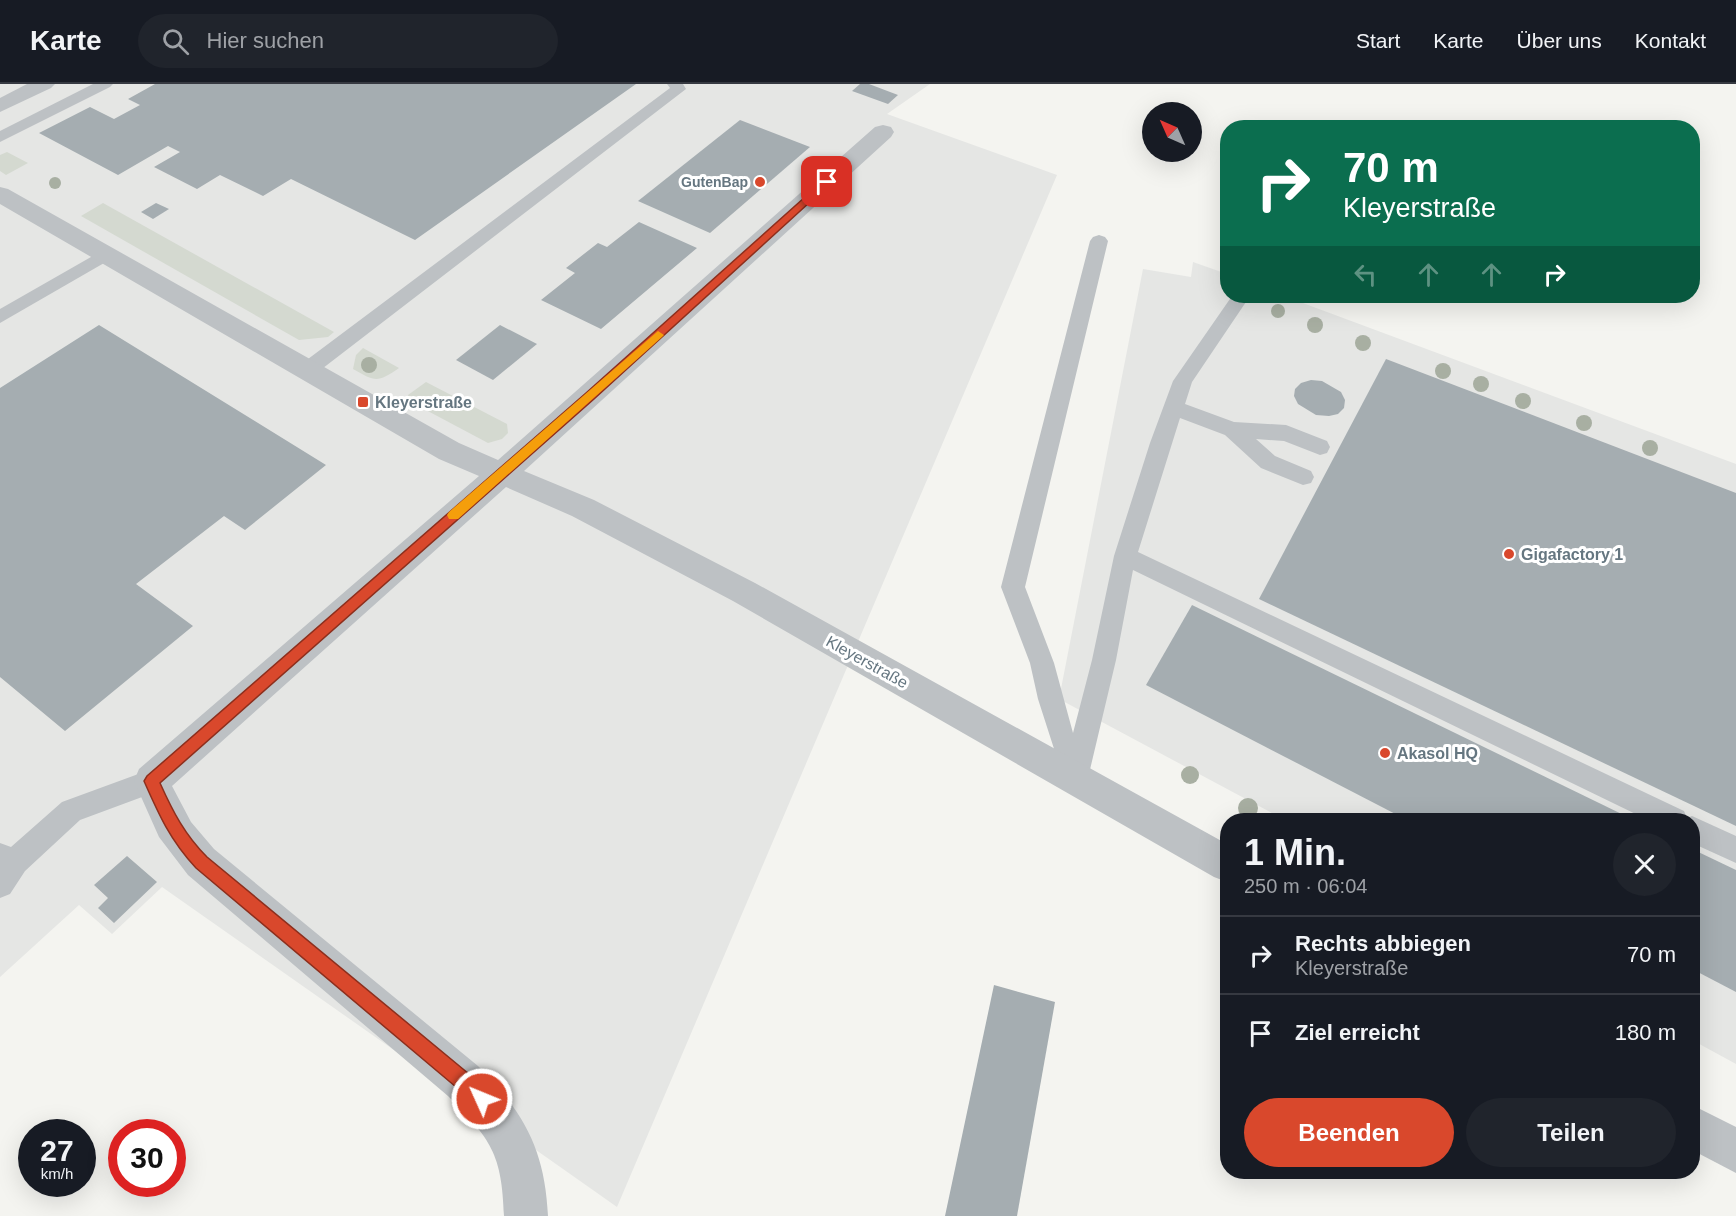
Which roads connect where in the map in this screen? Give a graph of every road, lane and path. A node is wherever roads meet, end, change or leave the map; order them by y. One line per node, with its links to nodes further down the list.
1 (44, 84): 4 (street)
2 (105, 84): 6 (lane)
3 (675, 84): 12 (lane)
4 (0, 106)
5 (883, 132): 16 (street)
6 (0, 137)
7 (0, 194): 9 (street, Kleyerstraße)
8 (1099, 241): 19 (lane)
9 (105, 255): 11 (lane); 12 (street, Kleyerstraße)
10 (1236, 303): 13 (lane)
11 (0, 316)
12 (307, 370): 16 (street, Kleyerstraße)
13 (1173, 407): 14 (lane); 18 (lane)
14 (1232, 430): 15 (lane); 17 (lane)
15 (1320, 447)
16 (501, 473): 19 (street, Kleyerstraße); 20 (street)
17 (1303, 477)
18 (1125, 556): 19 (lane); 21 (lane)
19 (1075, 778): 24 (street, Kleyerstraße)
20 (152, 781): 25 (lane); 28 (street)
21 (1660, 813)
22 (1700, 833): 23 (lane)
23 (1736, 850)
24 (1220, 860)
25 (5, 867)
26 (1700, 1131): 27 (street)
27 (1736, 1151)
28 (526, 1216)

